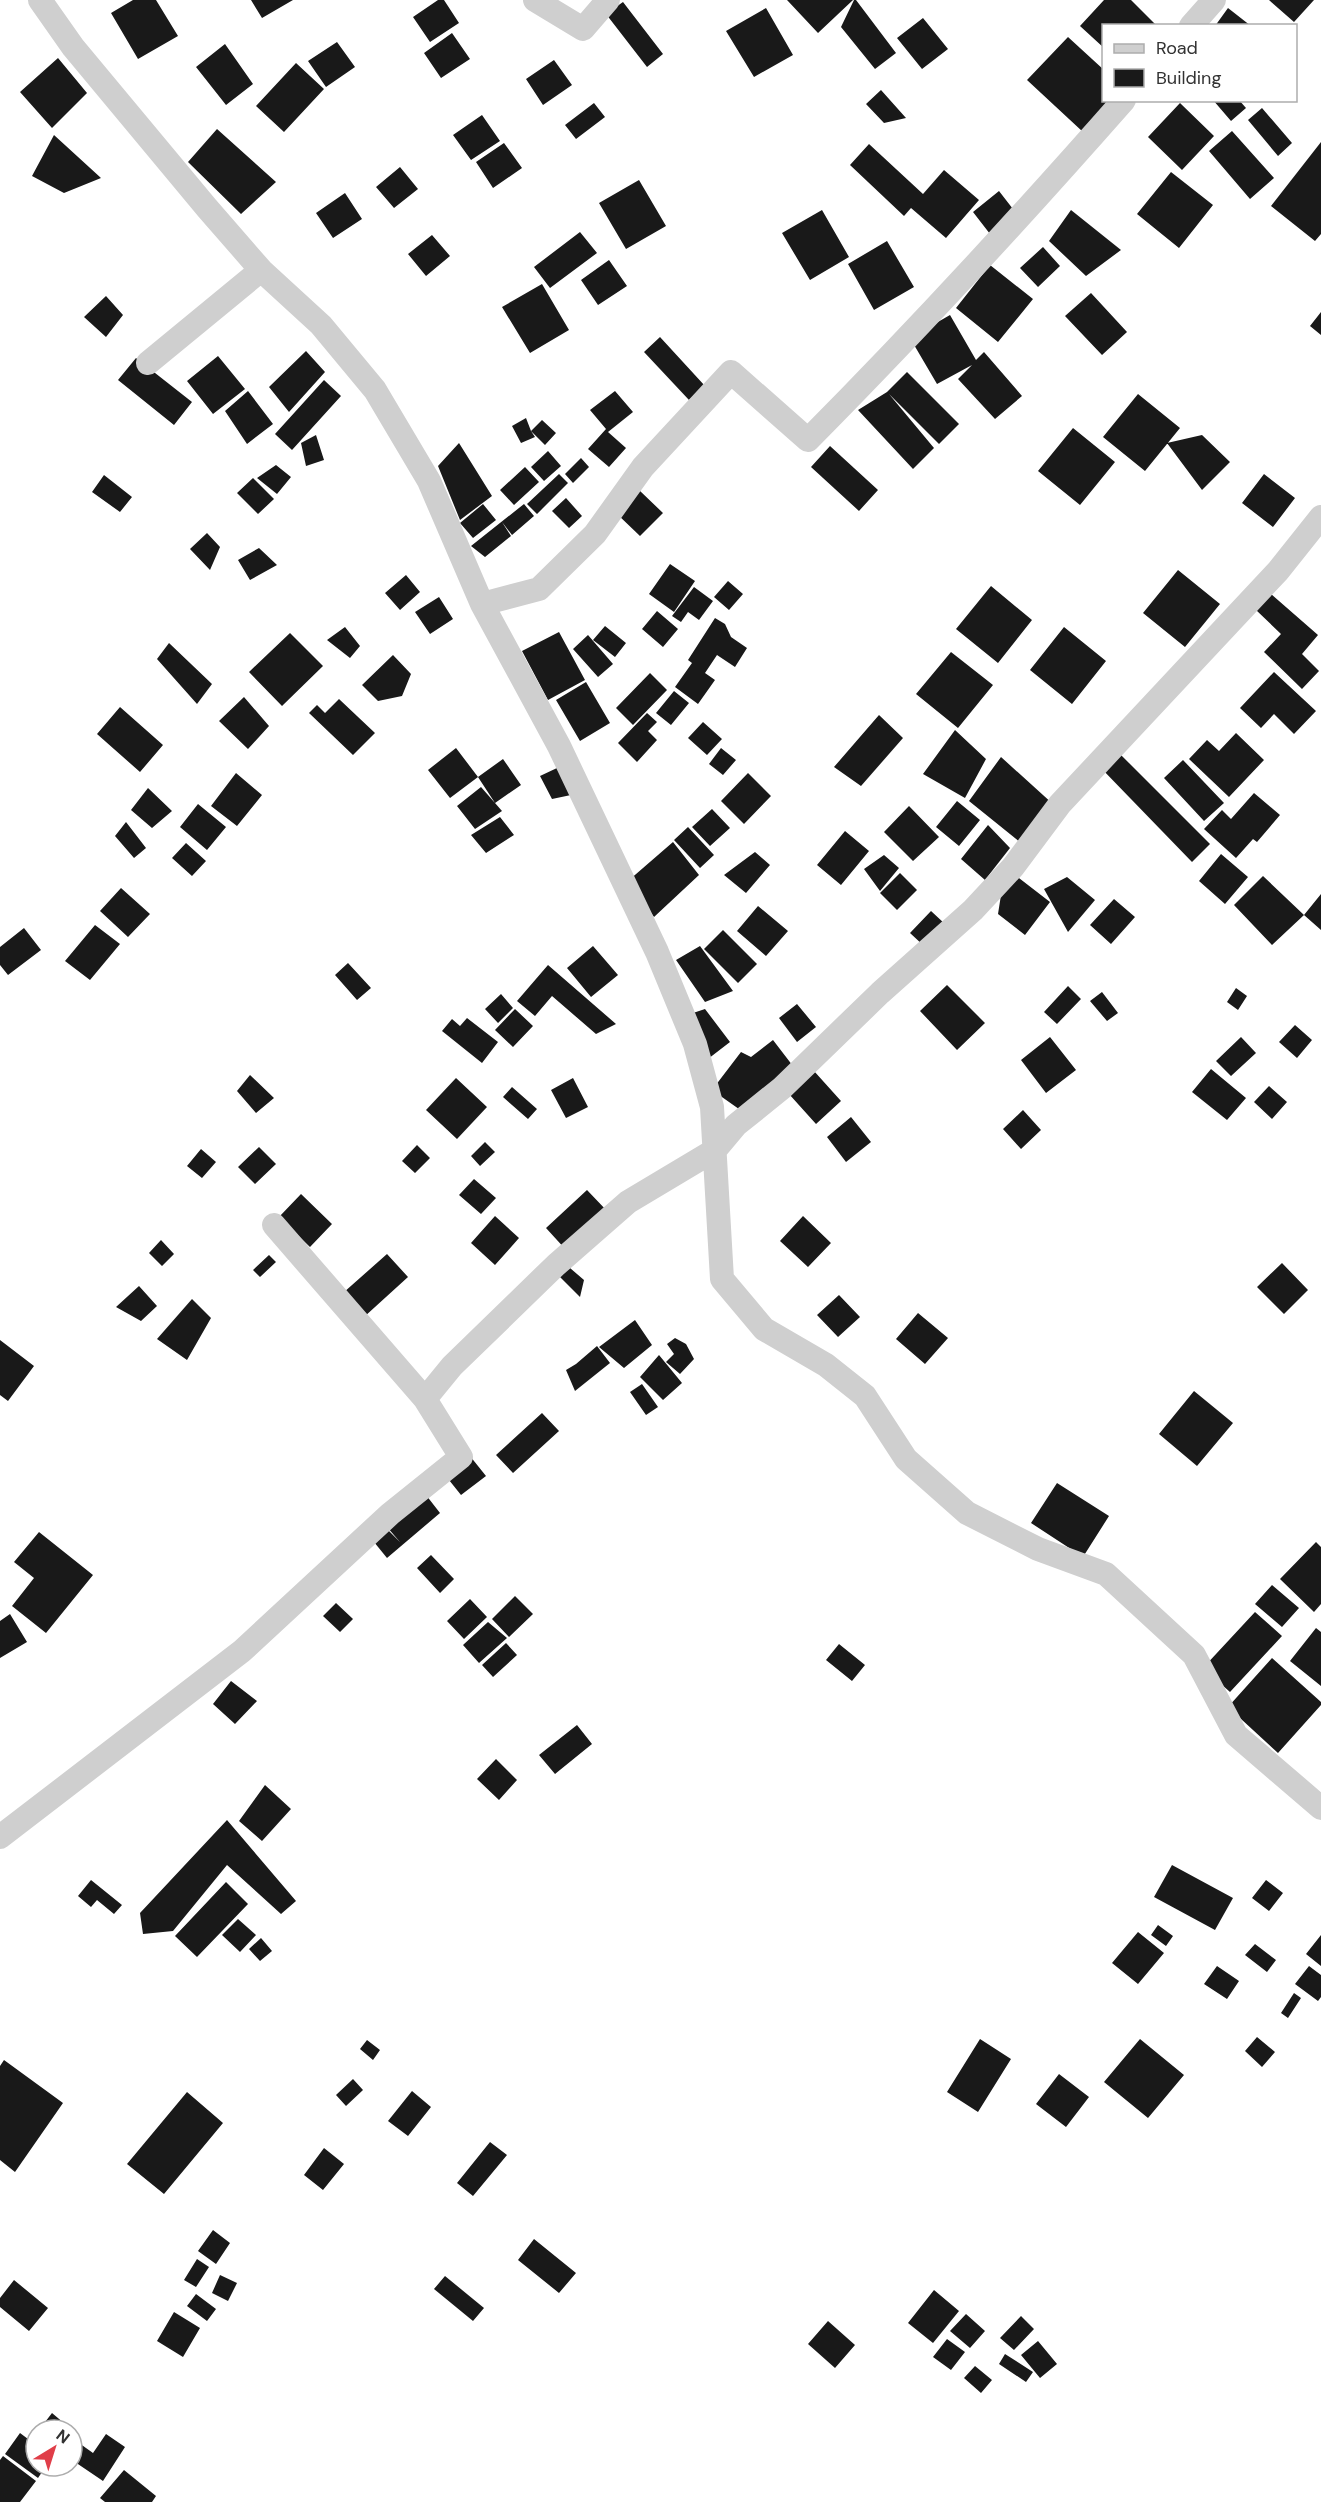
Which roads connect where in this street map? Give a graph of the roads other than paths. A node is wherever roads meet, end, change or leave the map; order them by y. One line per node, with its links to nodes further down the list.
1 (40, 0): 7 (street)
2 (535, 0): 3 (street)
3 (608, 0)
4 (1214, 0): 5 (street)
5 (1193, 24)
6 (1122, 102): 10 (street)
7 (261, 270): 8 (street); 10 (street)
8 (148, 363)
9 (1321, 518): 11 (street)
10 (483, 604): 11 (street)
11 (715, 1149): 13 (street); 14 (street)
12 (274, 1225): 13 (street)
13 (425, 1399): 15 (street)
14 (1321, 1808)
15 (0, 1837)

